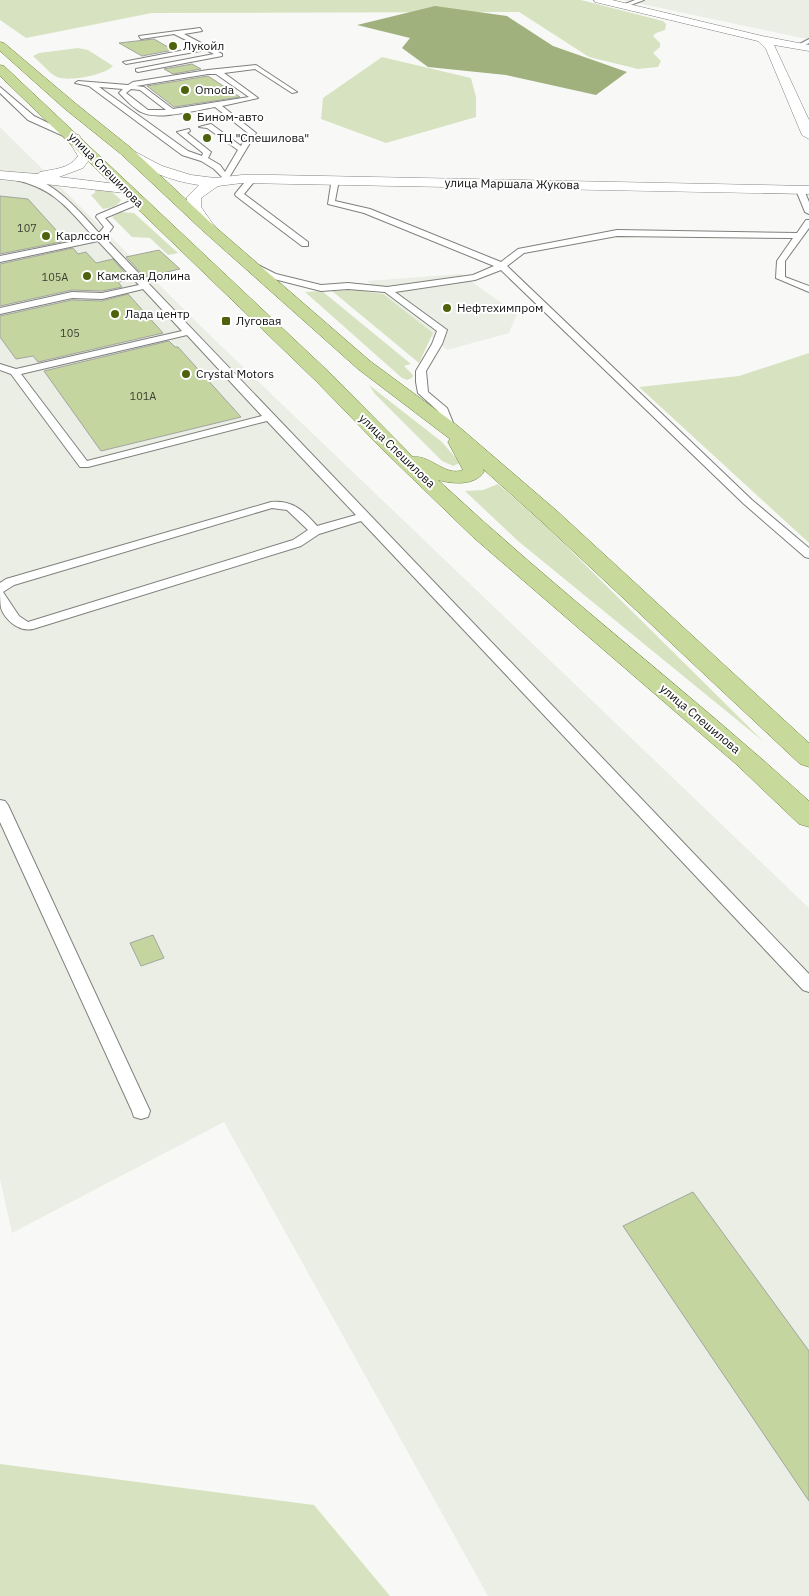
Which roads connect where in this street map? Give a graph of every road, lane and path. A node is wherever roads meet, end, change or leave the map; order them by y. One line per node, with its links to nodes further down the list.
1 (599, 0): 3 (street)
2 (641, 0): 3 (lane)
3 (623, 6): 7 (street)
4 (200, 30): 5 (lane)
5 (179, 33): 6 (lane); 10 (lane)
6 (141, 37)
7 (762, 39): 9 (street); 15 (street)
8 (0, 45): 32 (main road, улица Спешилова)
9 (806, 45)
10 (206, 48): 12 (lane); 17 (lane)
11 (164, 50): 12 (lane)
12 (172, 54): 14 (lane)
13 (800, 59): 15 (street)
14 (126, 62)
15 (778, 66): 30 (street)
16 (0, 69): 31 (main road, улица Спешилова)
17 (138, 70)
18 (218, 72): 21 (lane); 23 (lane); 26 (lane)
19 (78, 83): 20 (lane)
20 (91, 84): 21 (lane); 34 (lane)
21 (128, 87): 27 (lane); 27 (lane)
22 (0, 90): 24 (lane)
23 (294, 92)
24 (11, 100): 25 (lane); 31 (lane)
25 (0, 101)
26 (214, 104): 27 (lane); 33 (lane)
27 (172, 111)
28 (203, 127): 33 (lane)
29 (186, 131): 34 (lane)
30 (809, 135)
31 (74, 138): 35 (street); 42 (main road, улица Спешилова)
32 (126, 150): 36 (street, улица Маршала Жукова); 45 (main road, улица Спешилова)
33 (242, 150): 36 (lane)
34 (204, 159): 36 (lane)
35 (4, 176): 39 (street); 41 (lane)
36 (220, 179): 37 (street, улица Маршала Жукова); 45 (street)
37 (244, 179): 38 (street, улица Маршала Жукова); 48 (lane)
38 (335, 180): 40 (street, улица Маршала Жукова); 51 (lane)
39 (91, 184): 41 (lane); 42 (street)
40 (806, 188): 43 (lane)
41 (58, 194): 47 (lane)
42 (131, 195): 47 (lane); 65 (main road, улица Спешилова)
43 (809, 212)
44 (809, 222): 46 (lane)
45 (207, 227): 50 (main road, улица Спешилова)
46 (799, 236): 51 (lane); 53 (lane)
47 (100, 238): 49 (lane); 52 (lane)
48 (304, 244)
49 (0, 258)
50 (251, 265): 54 (lane); 64 (main road, улица Спешилова)
51 (502, 266): 54 (lane); 68 (lane)
52 (146, 286): 55 (lane); 60 (lane)
53 (809, 289)
54 (388, 290): 64 (lane)
55 (102, 296): 56 (lane); 57 (lane)
56 (71, 306)
57 (0, 311)
58 (36, 314): 59 (lane)
59 (0, 321)
60 (189, 332): 62 (lane); 63 (lane)
61 (0, 367): 62 (lane)
62 (16, 372): 63 (lane)
63 (270, 417): 66 (lane)
64 (451, 430): 65 (main road); 71 (main road, улица Спешилова)
65 (388, 444): 73 (main road, улица Спешилова)
66 (364, 516): 67 (lane); 74 (lane)
67 (316, 531): 69 (lane); 70 (lane)
68 (809, 554)
69 (0, 589)
70 (0, 595)
71 (809, 758)
72 (0, 805): 75 (lane)
73 (809, 818)
74 (809, 985)
75 (141, 1111)

